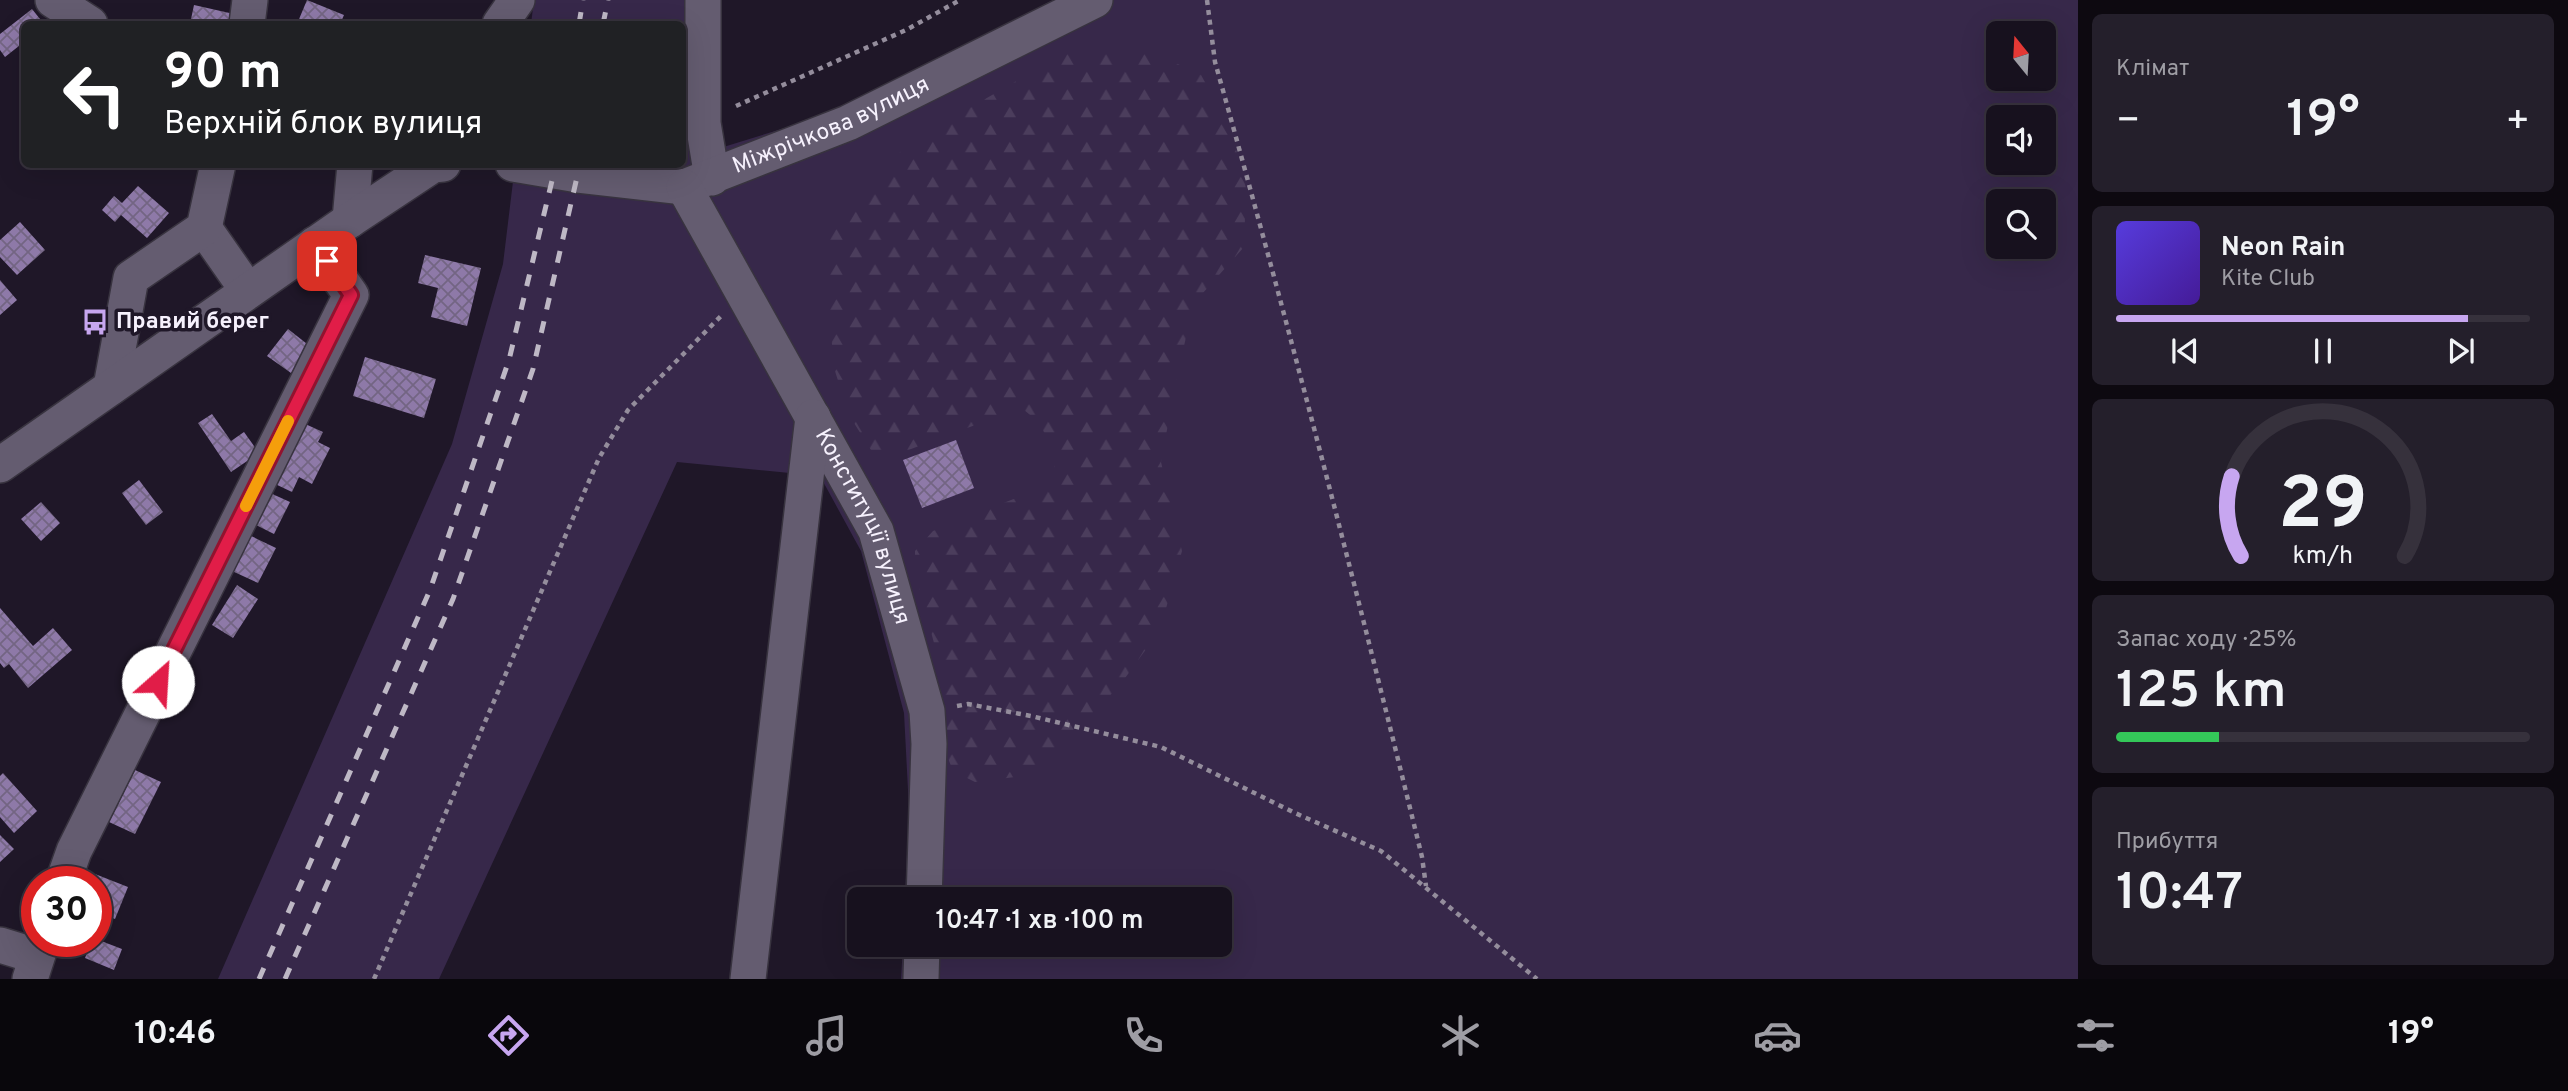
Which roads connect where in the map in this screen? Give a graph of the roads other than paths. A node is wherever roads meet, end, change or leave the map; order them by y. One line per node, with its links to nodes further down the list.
1 (53, 0): 6 (street)
2 (250, 0): 7 (street)
3 (517, 0): 8 (street)
4 (703, 0): 13 (street, Конституції вулиця)
5 (1095, 0): 13 (street, Міжрічкова вулиця)
6 (85, 21)
7 (247, 21)
8 (502, 21)
9 (217, 168): 15 (street)
10 (355, 168): 14 (street)
11 (428, 168): 14 (street)
12 (534, 168): 13 (street, Міжрічкова вулиця)
13 (698, 183): 19 (street, Конституції вулиця)
14 (350, 220): 16 (street)
15 (204, 228): 17 (street); 18 (street)
16 (315, 244): 17 (street); 21 (street)
17 (248, 291): 18 (street)
18 (111, 387): 20 (street)
19 (813, 417): 22 (street, Конституції вулиця); 26 (street)
20 (0, 465)
21 (69, 866)
22 (924, 887)
23 (0, 945): 25 (street)
24 (922, 957): 27 (street)
25 (36, 959)
26 (748, 979)
27 (921, 979)

